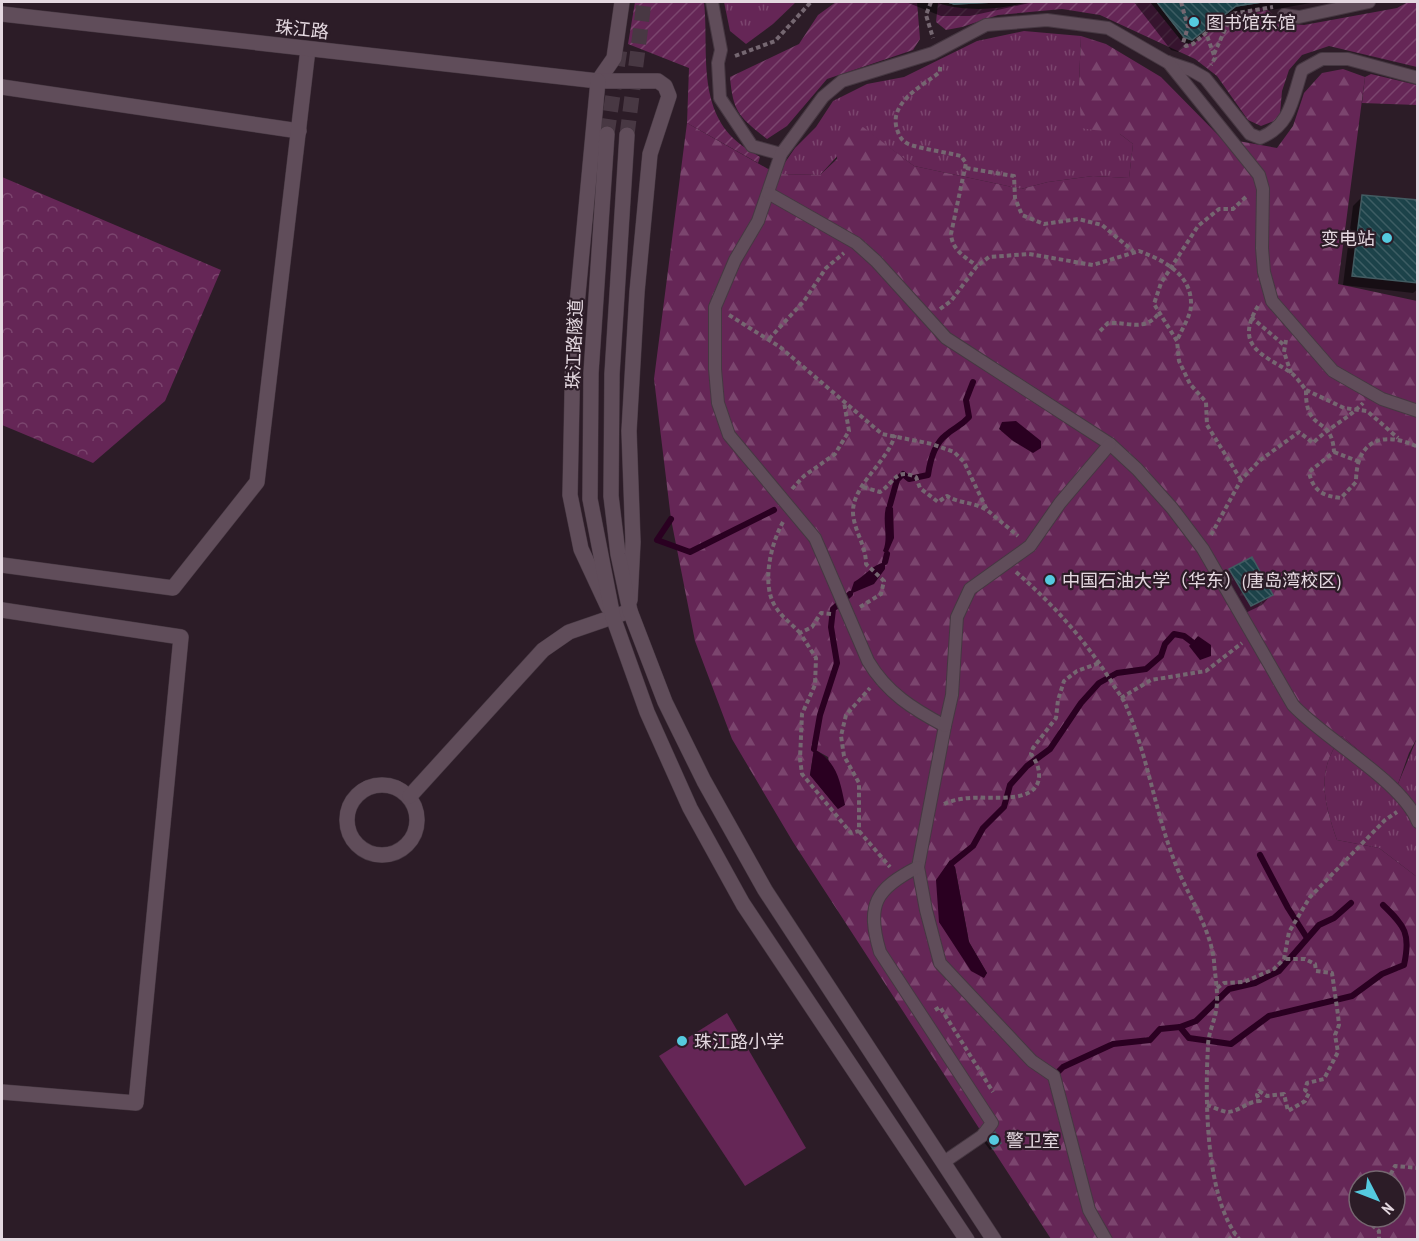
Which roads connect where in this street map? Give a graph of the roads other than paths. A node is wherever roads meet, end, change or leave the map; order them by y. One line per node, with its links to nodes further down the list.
1 (622, 2): 9 (street)
2 (712, 2): 14 (lane)
3 (1369, 2): 5 (lane)
4 (2, 14): 6 (street, 珠江路)
5 (1284, 15)
6 (308, 49): 9 (street, 珠江路); 11 (street)
7 (1167, 62): 8 (lane); 14 (lane); 16 (lane)
8 (1418, 78)
9 (598, 81): 20 (street, 珠江路); 21 (street)
10 (2, 87): 11 (street)
11 (298, 130): 18 (street)
12 (607, 134): 21 (street, 珠江路隧道)
13 (627, 135): 20 (street)
14 (781, 154): 15 (lane)
15 (768, 193): 17 (lane); 22 (lane)
16 (1418, 411)
17 (1110, 444): 22 (lane); 24 (lane)
18 (2, 565)
19 (2, 610): 26 (street)
20 (630, 611): 21 (street); 27 (street)
21 (613, 617): 23 (street); 28 (street)
22 (945, 726): 25 (lane)
23 (410, 796): 23 (street)
24 (1418, 822)
25 (918, 867): 27 (lane); 30 (lane)
26 (2, 1092)
27 (944, 1162): 29 (street)
28 (967, 1239)
29 (994, 1239)
30 (1106, 1239)

